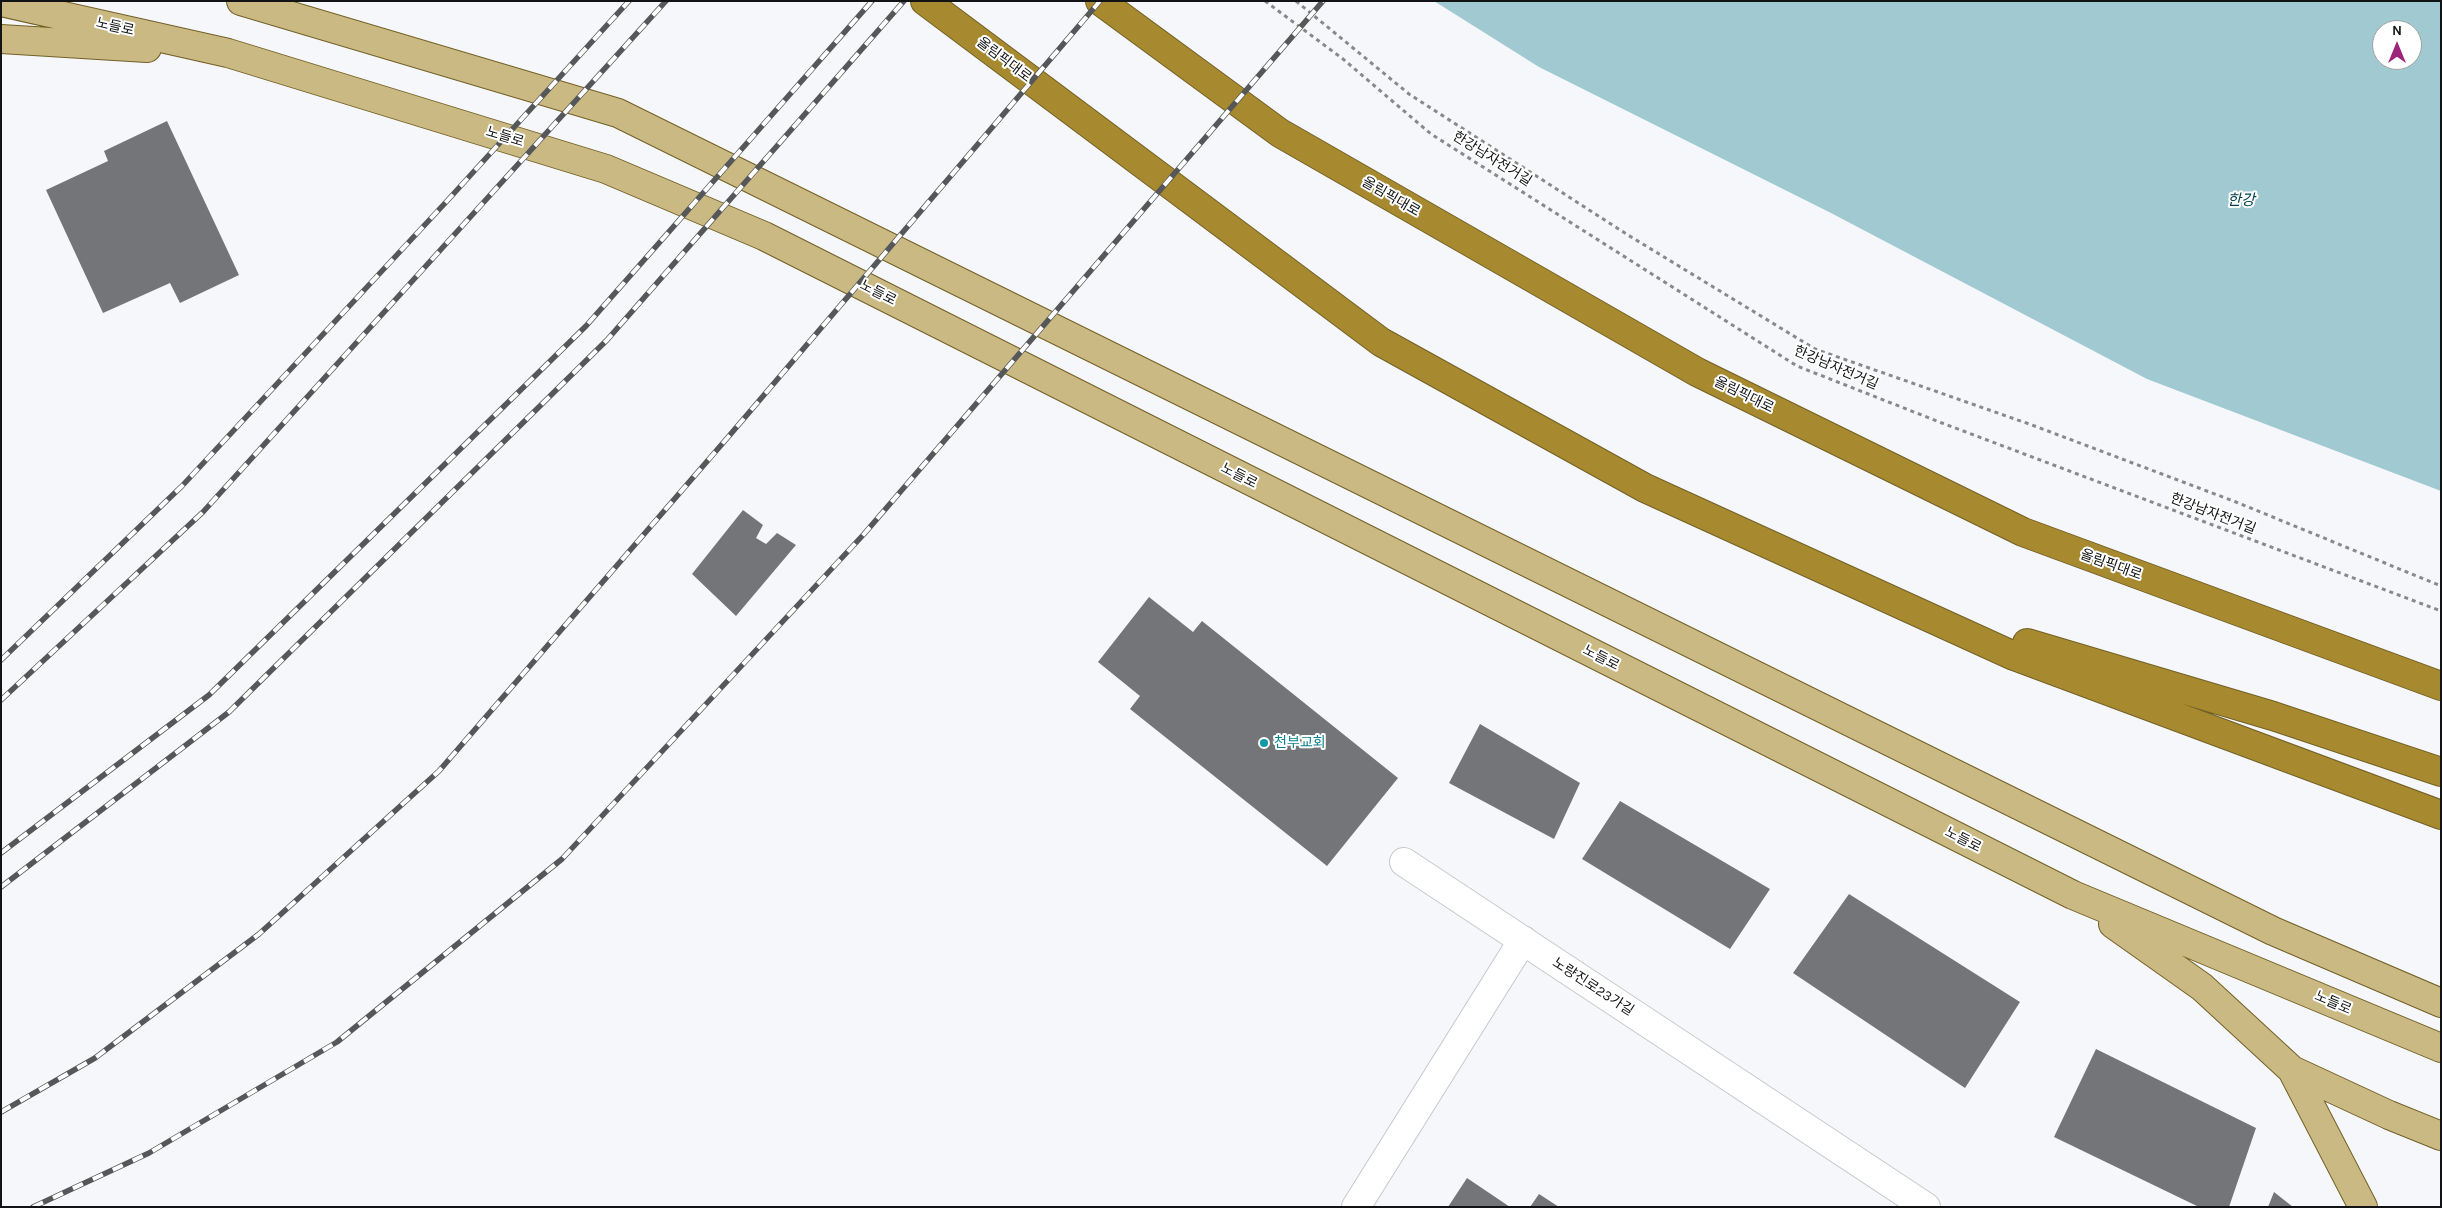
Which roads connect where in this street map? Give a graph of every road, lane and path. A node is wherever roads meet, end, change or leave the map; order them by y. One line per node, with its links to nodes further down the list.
1 (241, 1): 17 (main road)
2 (925, 1): 10 (highway, 올림픽대로)
3 (1100, 1): 12 (highway, 올림픽대로)
4 (1265, 1): 11 (path, 한강남자전거길)
5 (1296, 1): 9 (path)
6 (1, 2): 8 (main road, 노들로)
7 (1, 38): 8 (main road)
8 (228, 53): 16 (main road, 노들로)
9 (2441, 586)
10 (1906, 607): 13 (highway, 올림픽대로); 14 (highway, 올림픽대로)
11 (2441, 611)
12 (2441, 686)
13 (2441, 772)
14 (2441, 815)
15 (1404, 862): 18 (street, 노량진로23가길)
16 (2073, 895): 21 (main road, 노들로); 22 (main road)
17 (2273, 931): 19 (main road); 20 (main road)
18 (1523, 940): 24 (street); 25 (street, 노량진로23가길)
19 (2441, 995)
20 (2441, 1003)
21 (2441, 1048)
22 (2292, 1070): 23 (main road); 26 (main road)
23 (2441, 1136)
24 (1356, 1207)
25 (1926, 1207)
26 (2363, 1207)

